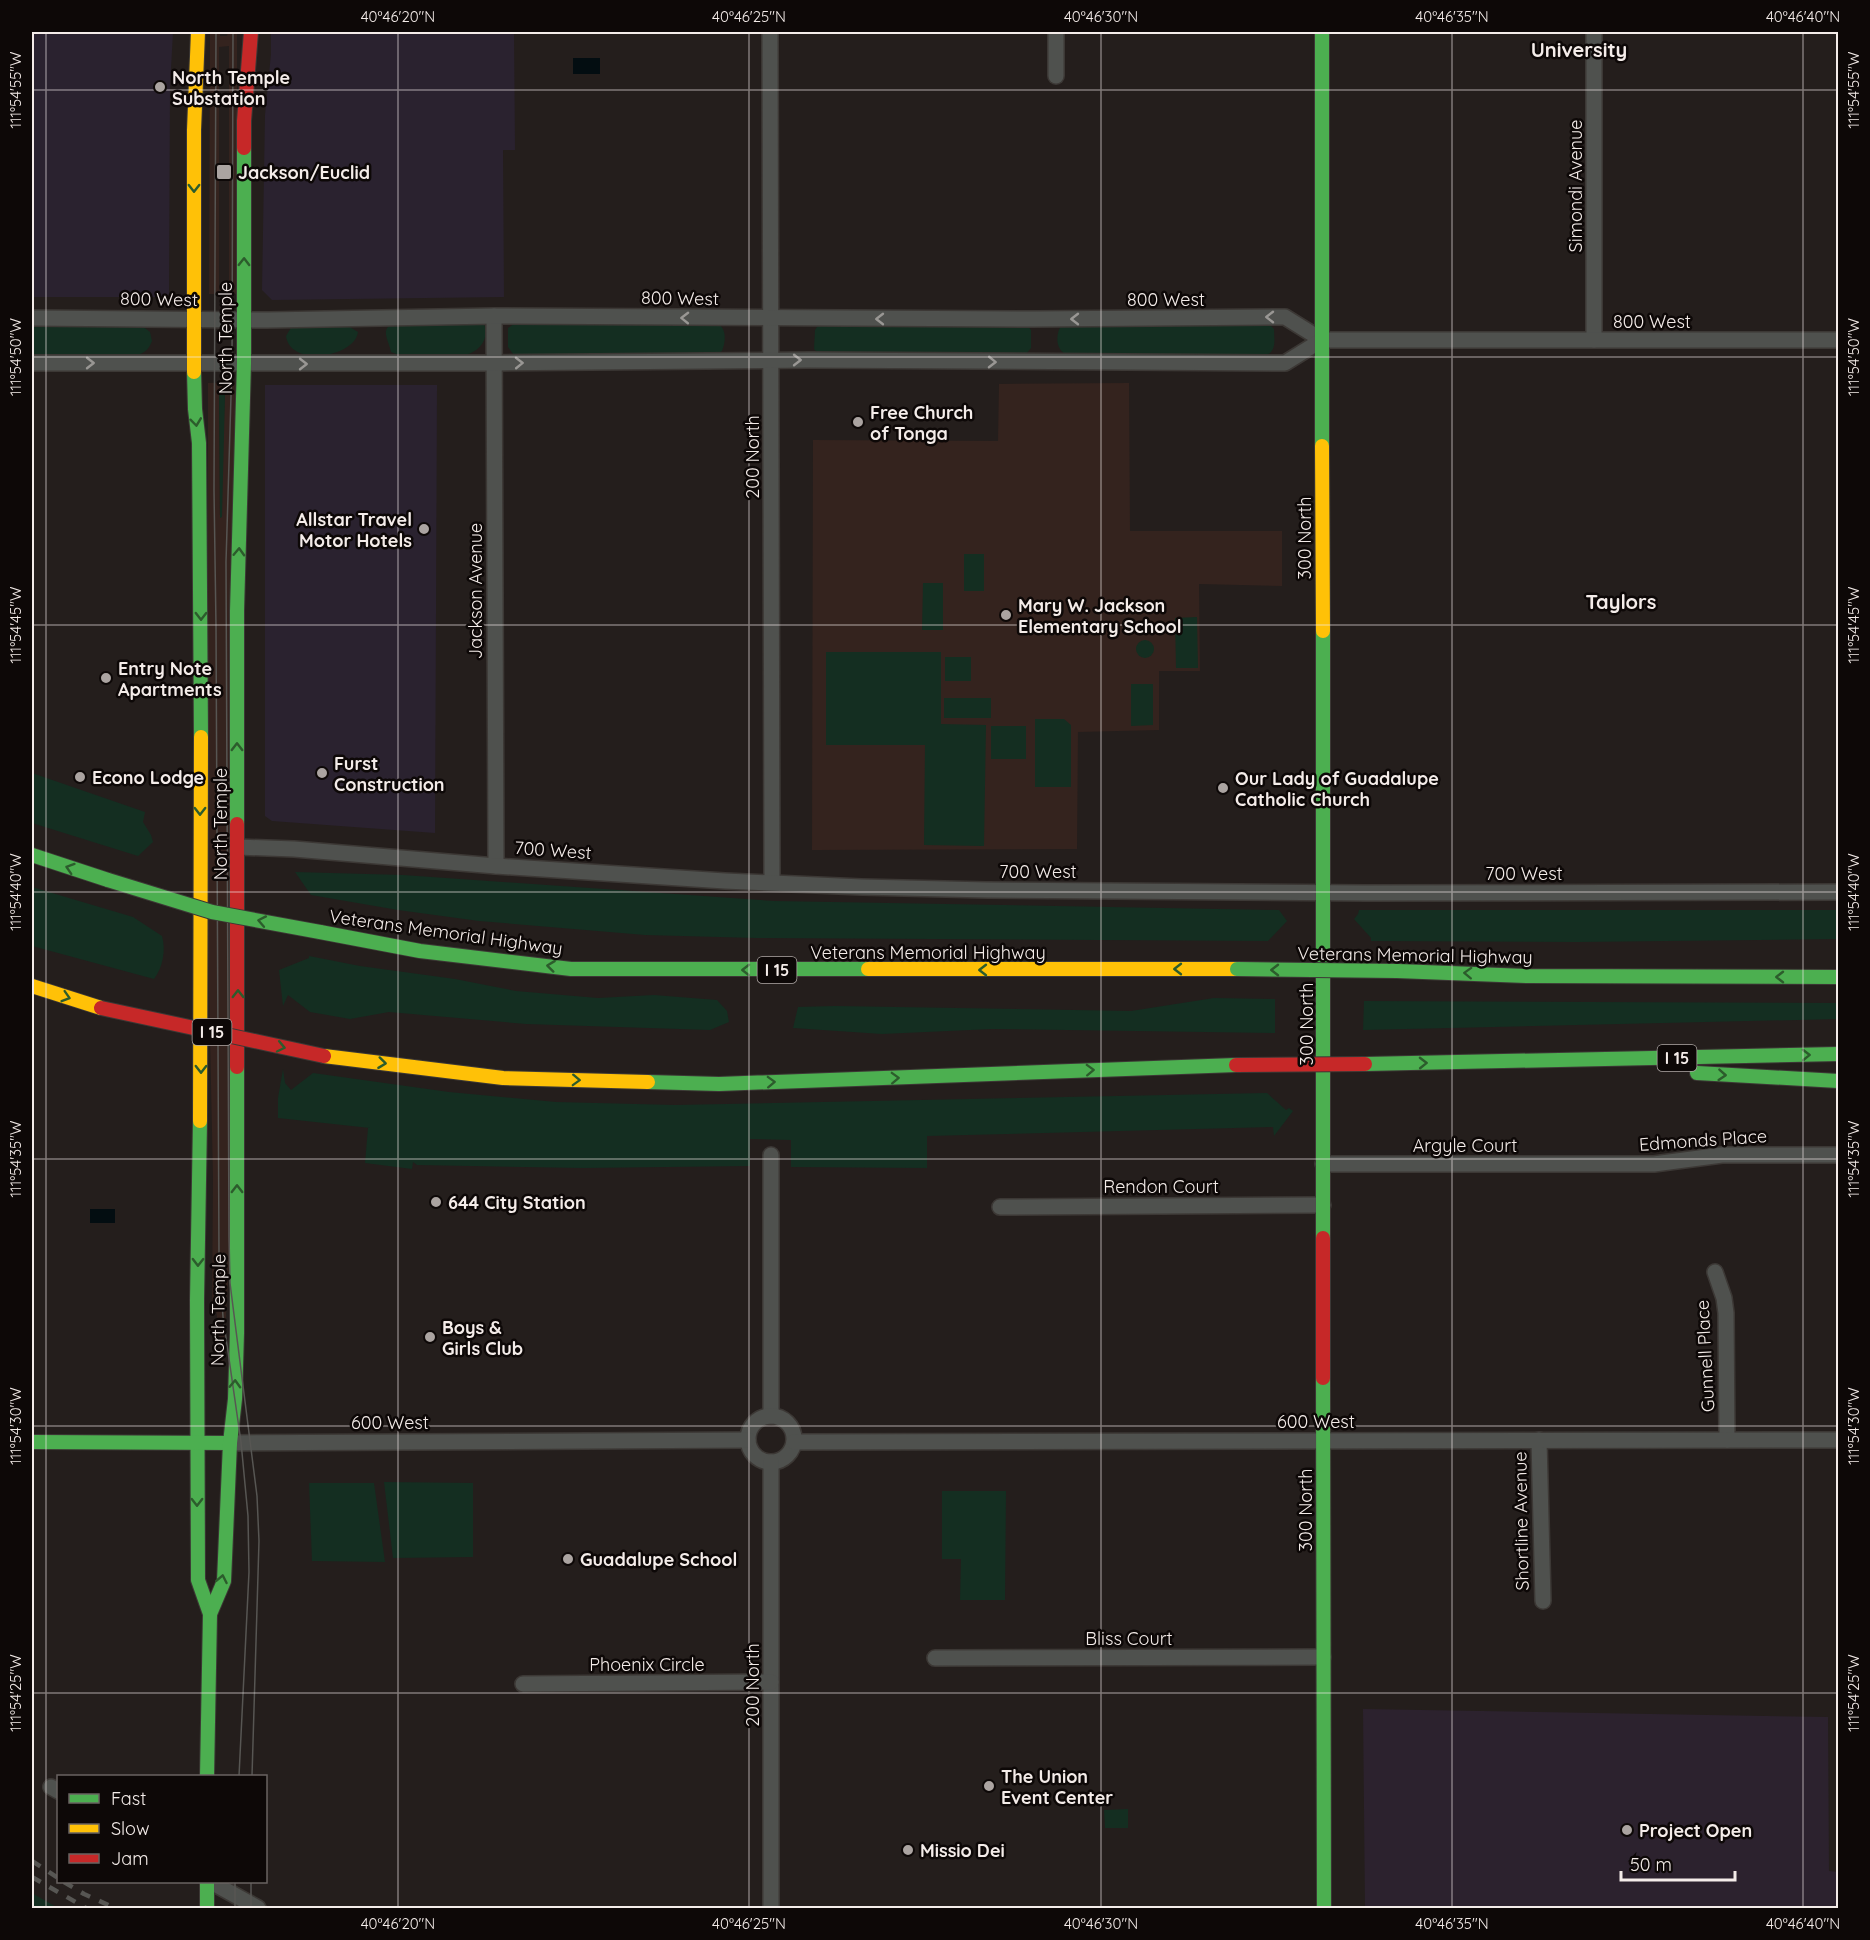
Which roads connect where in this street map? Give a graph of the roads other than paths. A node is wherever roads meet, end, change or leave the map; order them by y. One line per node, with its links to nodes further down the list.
1 (198, 32): 10 (main road, North Temple, one-way to 10)
2 (251, 32): 12 (main road, North Temple, one-way to 2)
3 (771, 32): 11 (street, 200 North)
4 (1056, 32): 7 (street)
5 (1322, 32): 13 (main road, 300 North)
6 (1594, 32): 14 (street, Simondi Avenue)
7 (1056, 76)
8 (494, 316): 11 (street, 800 West, one-way to 8); 12 (street, 800 West); 20 (street, Jackson Avenue)
9 (32, 318): 10 (street, 800 West)
10 (194, 319): 12 (street, 800 West); 18 (main road, North Temple)
11 (771, 319): 13 (street, 800 West, one-way to 11); 16 (street, 200 North)
12 (244, 320): 19 (main road, North Temple)
13 (1322, 340): 14 (street, 800 West); 16 (street, one-way to 13); 25 (main road, 300 North)
14 (1594, 340): 15 (street, 800 West)
15 (1839, 340)
16 (771, 360): 20 (street, one-way to 16); 24 (street, 200 North)
17 (32, 363): 18 (street, one-way to 18)
18 (194, 363): 19 (street); 49 (main road, North Temple, one-way to 49)
19 (244, 363): 20 (street, one-way to 20); 21 (main road, North Temple, one-way to 19)
20 (494, 363): 23 (street, Jackson Avenue)
21 (238, 847): 23 (street, 700 West); 50 (main road, North Temple, one-way to 21)
22 (32, 855): 28 (main road, Veterans Memorial Highway / I 15, one-way to 22, bridge)
23 (496, 866): 24 (street, 700 West)
24 (772, 882): 25 (street, 700 West)
25 (1323, 892): 26 (street, 700 West); 36 (main road, 300 North)
26 (1839, 892)
27 (1758, 963): 28 (main road)
28 (1526, 976): 29 (main road, Veterans Memorial Highway / I 15, one-way to 28)
29 (1839, 977)
30 (32, 986): 32 (main road, I 15, one-way to 32, bridge)
31 (1839, 1054): 32 (main road, I 15, one-way to 31)
32 (1516, 1062): 33 (main road, one-way to 33)
33 (1839, 1082)
34 (771, 1155): 41 (street)
35 (1839, 1155): 37 (street, Edmonds Place)
36 (1323, 1164): 37 (street, Argyle Court); 38 (main road, 300 North)
37 (1606, 1164)
38 (1323, 1205): 39 (street, Rendon Court); 43 (main road, 300 North)
39 (1000, 1207)
40 (1715, 1272): 45 (street, Gunnell Place)
41 (771, 1416): 42 (street); 48 (street)
42 (748, 1440): 50 (street, 600 West); 51 (street)
43 (1323, 1440): 44 (street, 600 West); 48 (street, 600 West); 54 (main road, 300 North)
44 (1539, 1440): 45 (street, 600 West); 52 (street, Shortline Avenue)
45 (1727, 1440): 46 (street, 600 West)
46 (1839, 1440)
47 (32, 1442): 49 (main road, 600 West)
48 (794, 1442): 51 (street)
49 (197, 1443): 50 (main road, 600 West); 53 (main road, North Temple, one-way to 53)
50 (230, 1443): 53 (main road, North Temple, one-way to 50)
51 (771, 1462): 56 (street, 200 North)
52 (1543, 1601)
53 (210, 1614): 58 (main road, North Temple)
54 (1323, 1657): 55 (street, Bliss Court); 64 (main road, 300 North)
55 (935, 1658)
56 (771, 1682): 57 (street, Phoenix Circle); 63 (street, 200 North)
57 (523, 1684)
58 (207, 1775)
59 (209, 1883): 61 (main road)
60 (213, 1883): 62 (street)
61 (207, 1908)
62 (258, 1908)
63 (771, 1908)
64 (1324, 1908)

